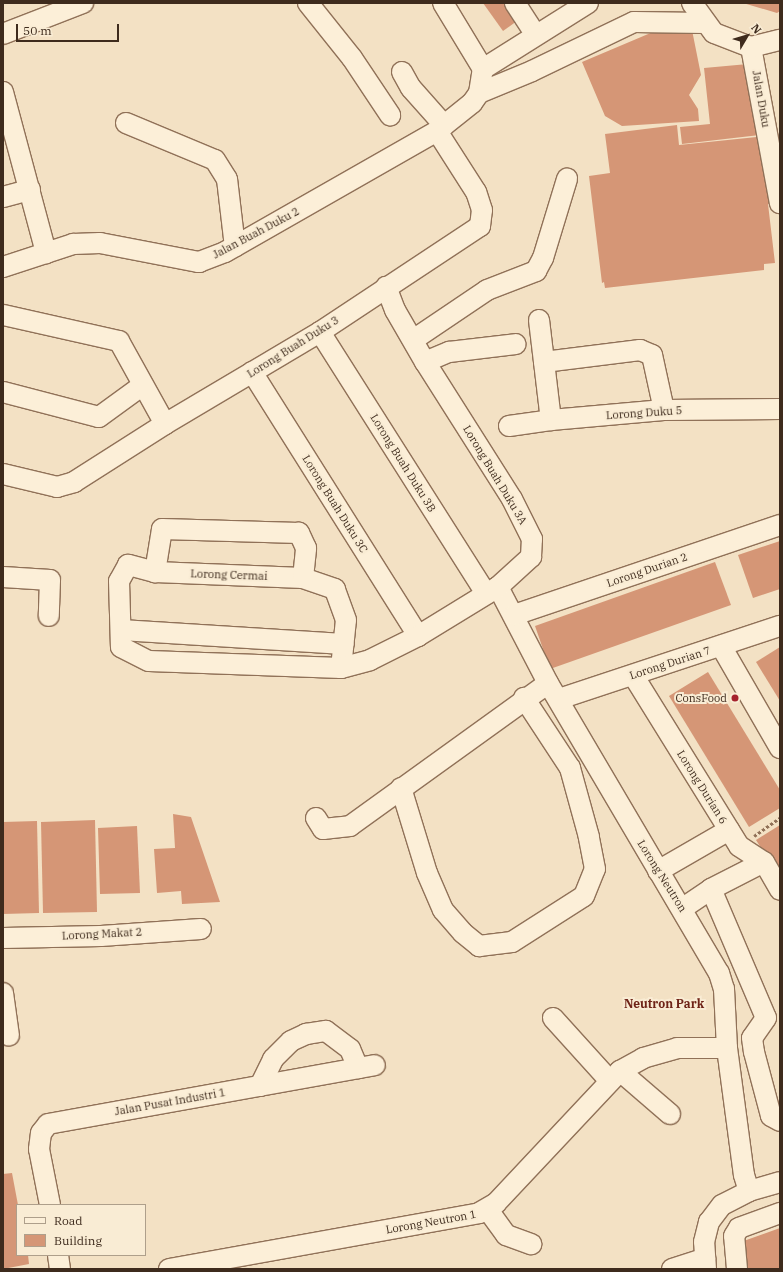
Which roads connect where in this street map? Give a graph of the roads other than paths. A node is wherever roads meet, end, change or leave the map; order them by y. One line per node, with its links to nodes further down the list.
1 (83, 3): 7 (street)
2 (308, 3): 17 (street)
3 (443, 3): 13 (street)
4 (515, 3): 10 (street)
5 (588, 3): 10 (street)
6 (692, 3): 8 (street)
7 (51, 9): 9 (street)
8 (705, 23): 12 (street); 16 (street)
9 (3, 34)
10 (536, 35): 13 (street)
11 (780, 40): 12 (street)
12 (751, 47): 23 (street, Jalan Duku)
13 (483, 69): 16 (street)
14 (402, 72): 19 (street, Lorong Buah Duku 3)
15 (3, 92): 21 (street)
16 (479, 93): 19 (street, Jalan Buah Duku 2)
17 (390, 115)
18 (126, 123): 24 (street)
19 (440, 128): 24 (street, Jalan Buah Duku 2); 27 (street, Lorong Buah Duku 3)
20 (567, 179): 31 (street)
21 (30, 190): 22 (street); 25 (street)
22 (3, 198)
23 (780, 203)
24 (235, 247): 25 (street, Jalan Buah Duku 2)
25 (46, 253): 26 (street, Jalan Buah Duku 2)
26 (3, 267)
27 (386, 287): 30 (street, Lorong Buah Duku 3); 31 (street, Lorong Buah Duku 3A)
28 (3, 315): 36 (street)
29 (539, 320): 34 (street)
30 (320, 332): 35 (street, Lorong Buah Duku 3); 48 (street, Lorong Buah Duku 3B)
31 (413, 340): 33 (street, Lorong Buah Duku 3A)
32 (516, 344): 33 (street)
33 (425, 362): 48 (street, Lorong Buah Duku 3A)
34 (544, 362): 39 (street); 40 (street)
35 (252, 372): 41 (street, Lorong Buah Duku 3); 53 (street, Lorong Buah Duku 3C)
36 (143, 385): 37 (street); 41 (street)
37 (3, 392)
38 (780, 409): 39 (street, Lorong Duku 5)
39 (664, 410): 40 (street, Lorong Duku 5)
40 (551, 420): 42 (street, Lorong Duku 5)
41 (165, 424): 43 (street, Lorong Buah Duku 3)
42 (509, 426)
43 (3, 474)
44 (780, 525): 49 (street, Lorong Durian 2)
45 (154, 572): 47 (street, Lorong Cermai); 47 (street); 52 (street, Lorong Cermai)
46 (3, 577): 50 (street)
47 (303, 578): 54 (street, Lorong Cermai)
48 (492, 590): 49 (street, Lorong Neutron); 53 (street, Lorong Buah Duku 3A)
49 (514, 615): 58 (street, Lorong Neutron)
50 (49, 616)
51 (780, 626): 55 (street, Lorong Durian 7)
52 (121, 630): 54 (street); 56 (street, Lorong Buah Duku 3A)
53 (418, 636): 56 (street, Lorong Buah Duku 3A)
54 (344, 644): 56 (street)
55 (721, 646): 57 (street, Lorong Durian 7); 61 (street)
56 (341, 668)
57 (633, 675): 60 (street, Lorong Durian 7); 64 (street, Lorong Durian 6)
58 (548, 682): 59 (street); 60 (street, Lorong Neutron)
59 (524, 698): 62 (street); 62 (street)
60 (559, 699): 66 (street, Lorong Neutron)
61 (780, 748)
62 (401, 788): 63 (street)
63 (316, 818)
64 (734, 838): 65 (street, Lorong Durian 6); 66 (street)
65 (764, 862): 67 (street); 68 (street, Lorong Durian 6)
66 (658, 871): 69 (street, Lorong Neutron)
67 (711, 890): 69 (street); 79 (street)
68 (780, 890)
69 (683, 908): 75 (street, Lorong Neutron)
70 (201, 929): 71 (street, Lorong Makat 2)
71 (3, 938)
72 (3, 993): 74 (street)
73 (553, 1018): 76 (street)
74 (9, 1036)
75 (727, 1048): 76 (street, Lorong Neutron 1); 81 (street, Lorong Neutron)
76 (615, 1076): 78 (street); 83 (street, Lorong Neutron 1)
77 (260, 1086): 77 (street, Jalan Pusat Industri 1); 82 (street, Jalan Pusat Industri 1)
78 (670, 1114)
79 (780, 1121)
80 (780, 1182): 81 (street)
81 (749, 1191): 87 (street)
82 (50, 1204)
83 (488, 1210): 85 (street); 89 (street, Lorong Neutron 1)
84 (780, 1213): 91 (street)
85 (531, 1244)
86 (58, 1256): 88 (street)
87 (705, 1264): 90 (street)
88 (60, 1269)
89 (169, 1269)
90 (672, 1269)
91 (737, 1269)

